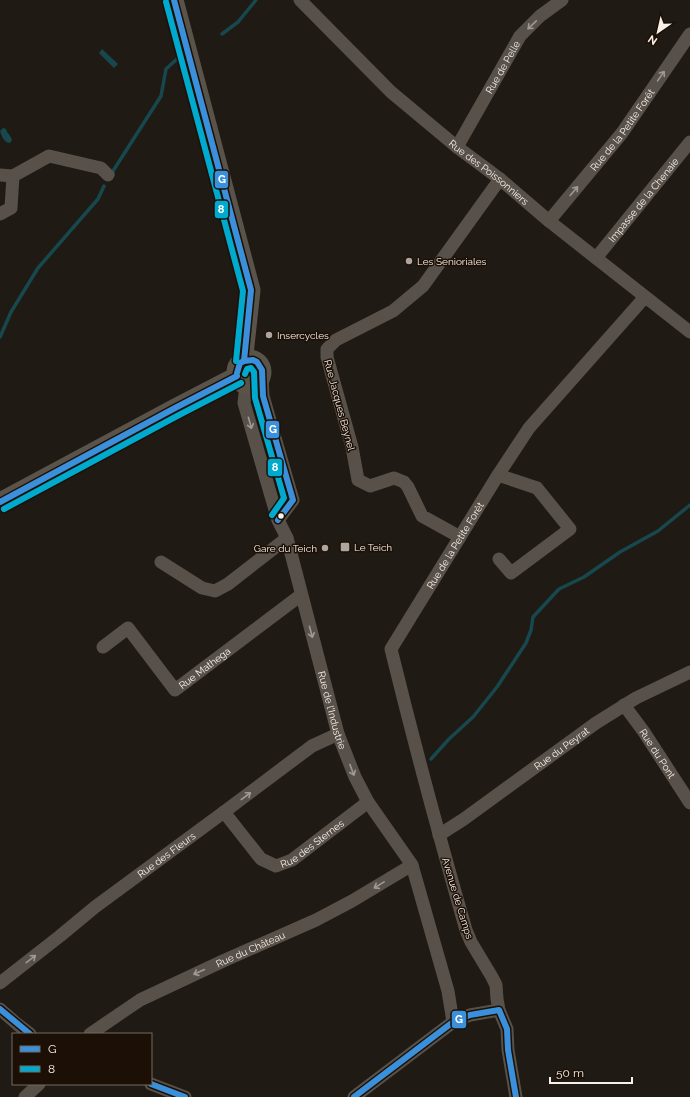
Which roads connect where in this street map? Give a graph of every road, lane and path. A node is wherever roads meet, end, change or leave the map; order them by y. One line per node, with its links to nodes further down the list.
1 (174, 0): 15 (main road, Rue de l'Industrie)
2 (300, 0): 6 (street, Rue des Poissonniers)
3 (562, 0): 6 (street, Rue de Pelle, one-way to 6)
4 (690, 34): 11 (street, Rue de la Petite Forêt, one-way to 4)
5 (690, 142): 12 (street, Impasse de la Chenaie)
6 (457, 147): 9 (street, Rue des Poissonniers)
7 (6, 175): 8 (street); 10 (street)
8 (108, 175)
9 (500, 179): 11 (street, Rue des Poissonniers); 20 (street, Rue Jacques Beynel)
10 (0, 214)
11 (549, 221): 12 (street, Rue des Poissonniers)
12 (596, 258): 13 (street, Rue des Poissonniers)
13 (645, 297): 14 (street, Rue des Poissonniers); 17 (street, Rue de la Petite Forêt)
14 (690, 332)
15 (242, 374): 16 (main road); 18 (main road); 19 (street, Rue de l'Industrie, one-way to 19)
16 (262, 375): 19 (street)
17 (498, 475): 20 (street, Rue de la Petite Forêt); 22 (street)
18 (0, 502)
19 (278, 520): 21 (street, Rue de l'Industrie)
20 (460, 537): 32 (street, Rue de la Petite Forêt)
21 (287, 538): 23 (street); 24 (street, Rue de l'Industrie)
22 (499, 559)
23 (161, 562)
24 (301, 595): 25 (street, Rue Mathega); 28 (street, Rue de l'Industrie, one-way to 28)
25 (103, 647)
26 (690, 672): 27 (street, Rue du Peyrat)
27 (624, 705): 30 (street, Rue du Pont); 32 (street, Rue du Peyrat)
28 (338, 734): 29 (street, Rue de l'Industrie, one-way to 29); 31 (street, Rue des Fleurs, one-way to 28)
29 (368, 802): 31 (street, Rue des Sternes); 33 (street, Rue de l'Industrie)
30 (690, 803)
31 (224, 812): 34 (street, Rue des Fleurs, one-way to 31)
32 (439, 835): 36 (street, Avenue de Camps)
33 (412, 865): 37 (street, Rue de l'Industrie); 39 (street, Rue du Château, one-way to 39)
34 (0, 983)
35 (0, 1009): 38 (street)
36 (499, 1010): 37 (street); 45 (street, Avenue de Camps)
37 (453, 1022): 44 (street)
38 (29, 1033)
39 (91, 1033)
40 (152, 1084): 43 (street)
41 (38, 1085): 42 (street)
42 (25, 1097)
43 (185, 1097)
44 (354, 1097)
45 (516, 1097)

